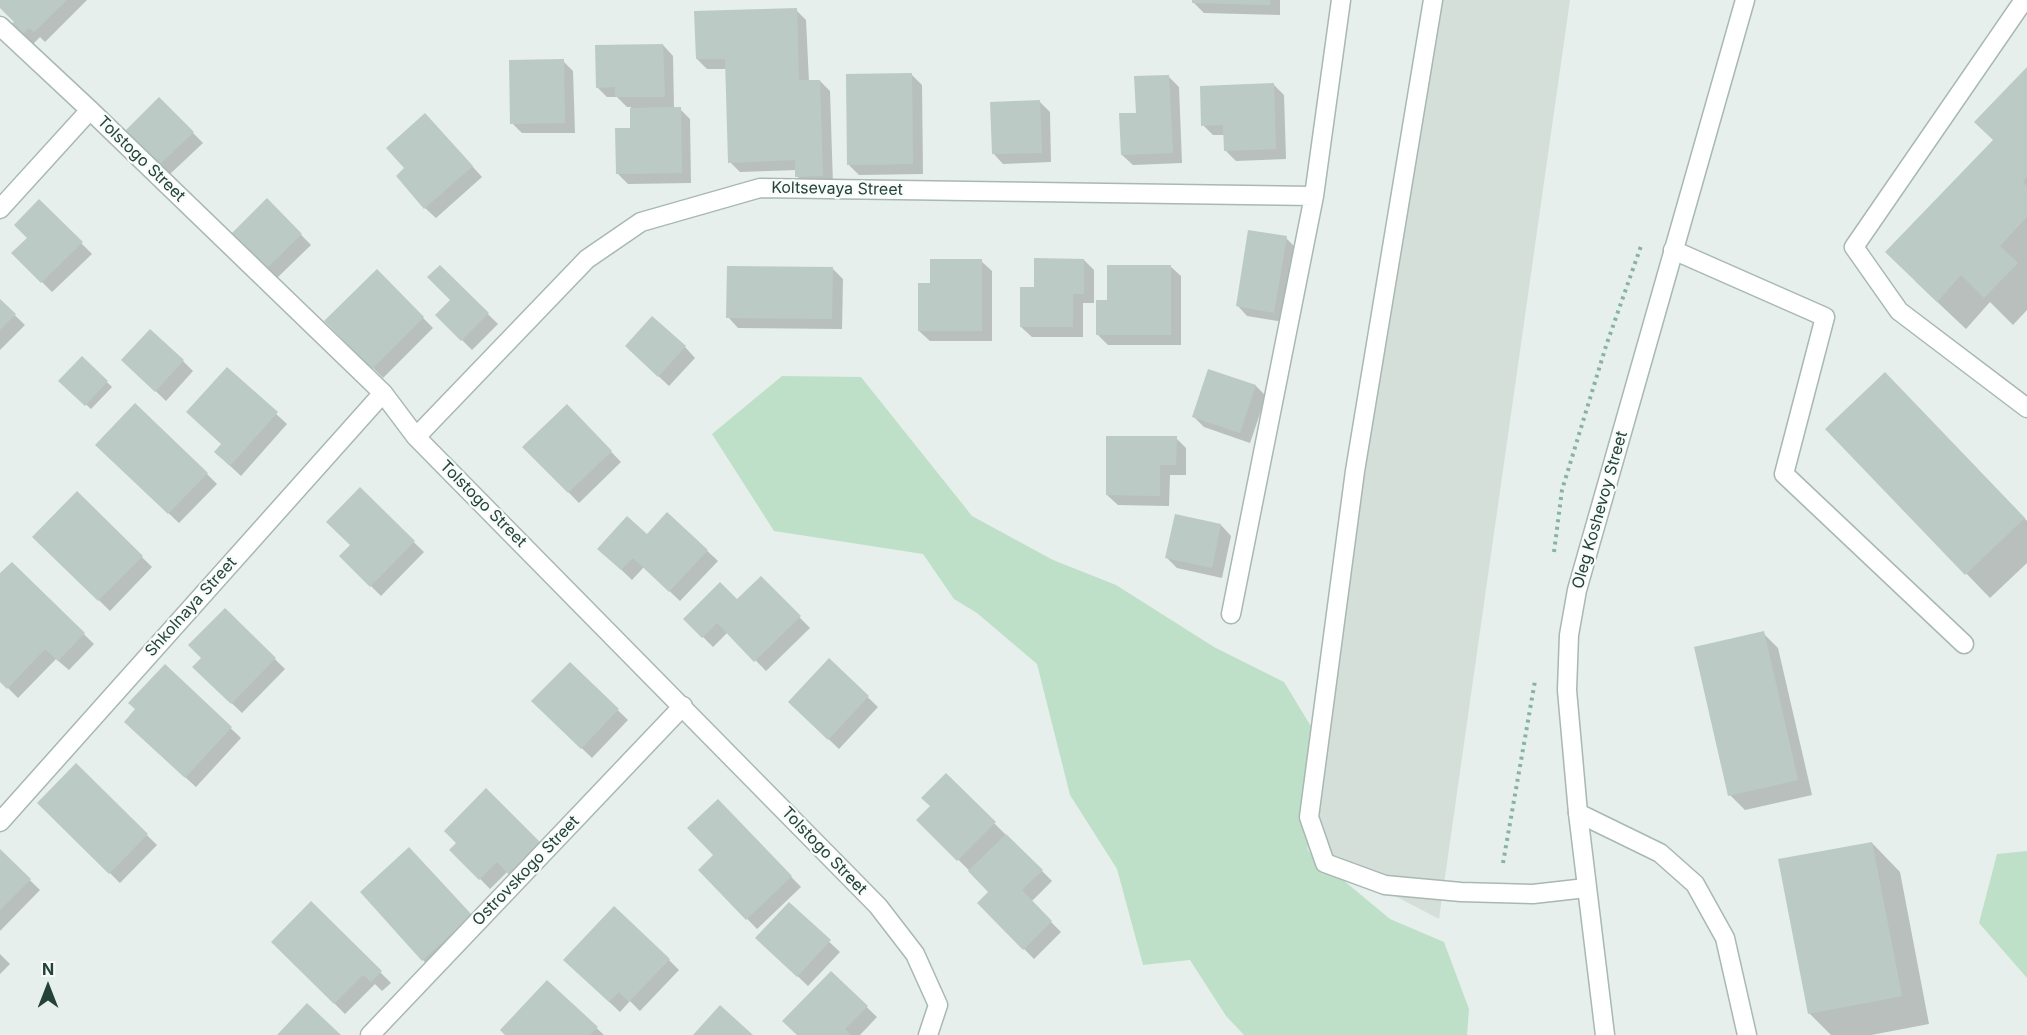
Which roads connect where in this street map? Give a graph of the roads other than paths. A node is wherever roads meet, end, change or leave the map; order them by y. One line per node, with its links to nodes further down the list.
1 (1341, 0): 7 (street)
2 (1433, 0): 18 (street)
3 (1745, 0): 9 (street, Oleg Koshevoy Street)
4 (2024, 0): 11 (street)
5 (0, 26): 6 (street, Tolstogo Street)
6 (90, 110): 8 (street); 10 (street, Tolstogo Street)
7 (1314, 196): 12 (street, Koltsevaya Street); 13 (street)
8 (0, 209)
9 (1673, 250): 14 (street); 16 (street, Oleg Koshevoy Street)
10 (383, 393): 12 (street, Tolstogo Street); 17 (street, Shkolnaya Street)
11 (2027, 408)
12 (416, 437): 15 (street, Tolstogo Street)
13 (1230, 614)
14 (1964, 644)
15 (683, 706): 19 (street, Ostrovskogo Street); 20 (street, Tolstogo Street)
16 (1578, 813): 18 (street, Oleg Koshevoy Street); 22 (street)
17 (0, 822)
18 (1586, 888): 21 (street, Oleg Koshevoy Street)
19 (370, 1035)
20 (928, 1035)
21 (1605, 1035)
22 (1747, 1035)

